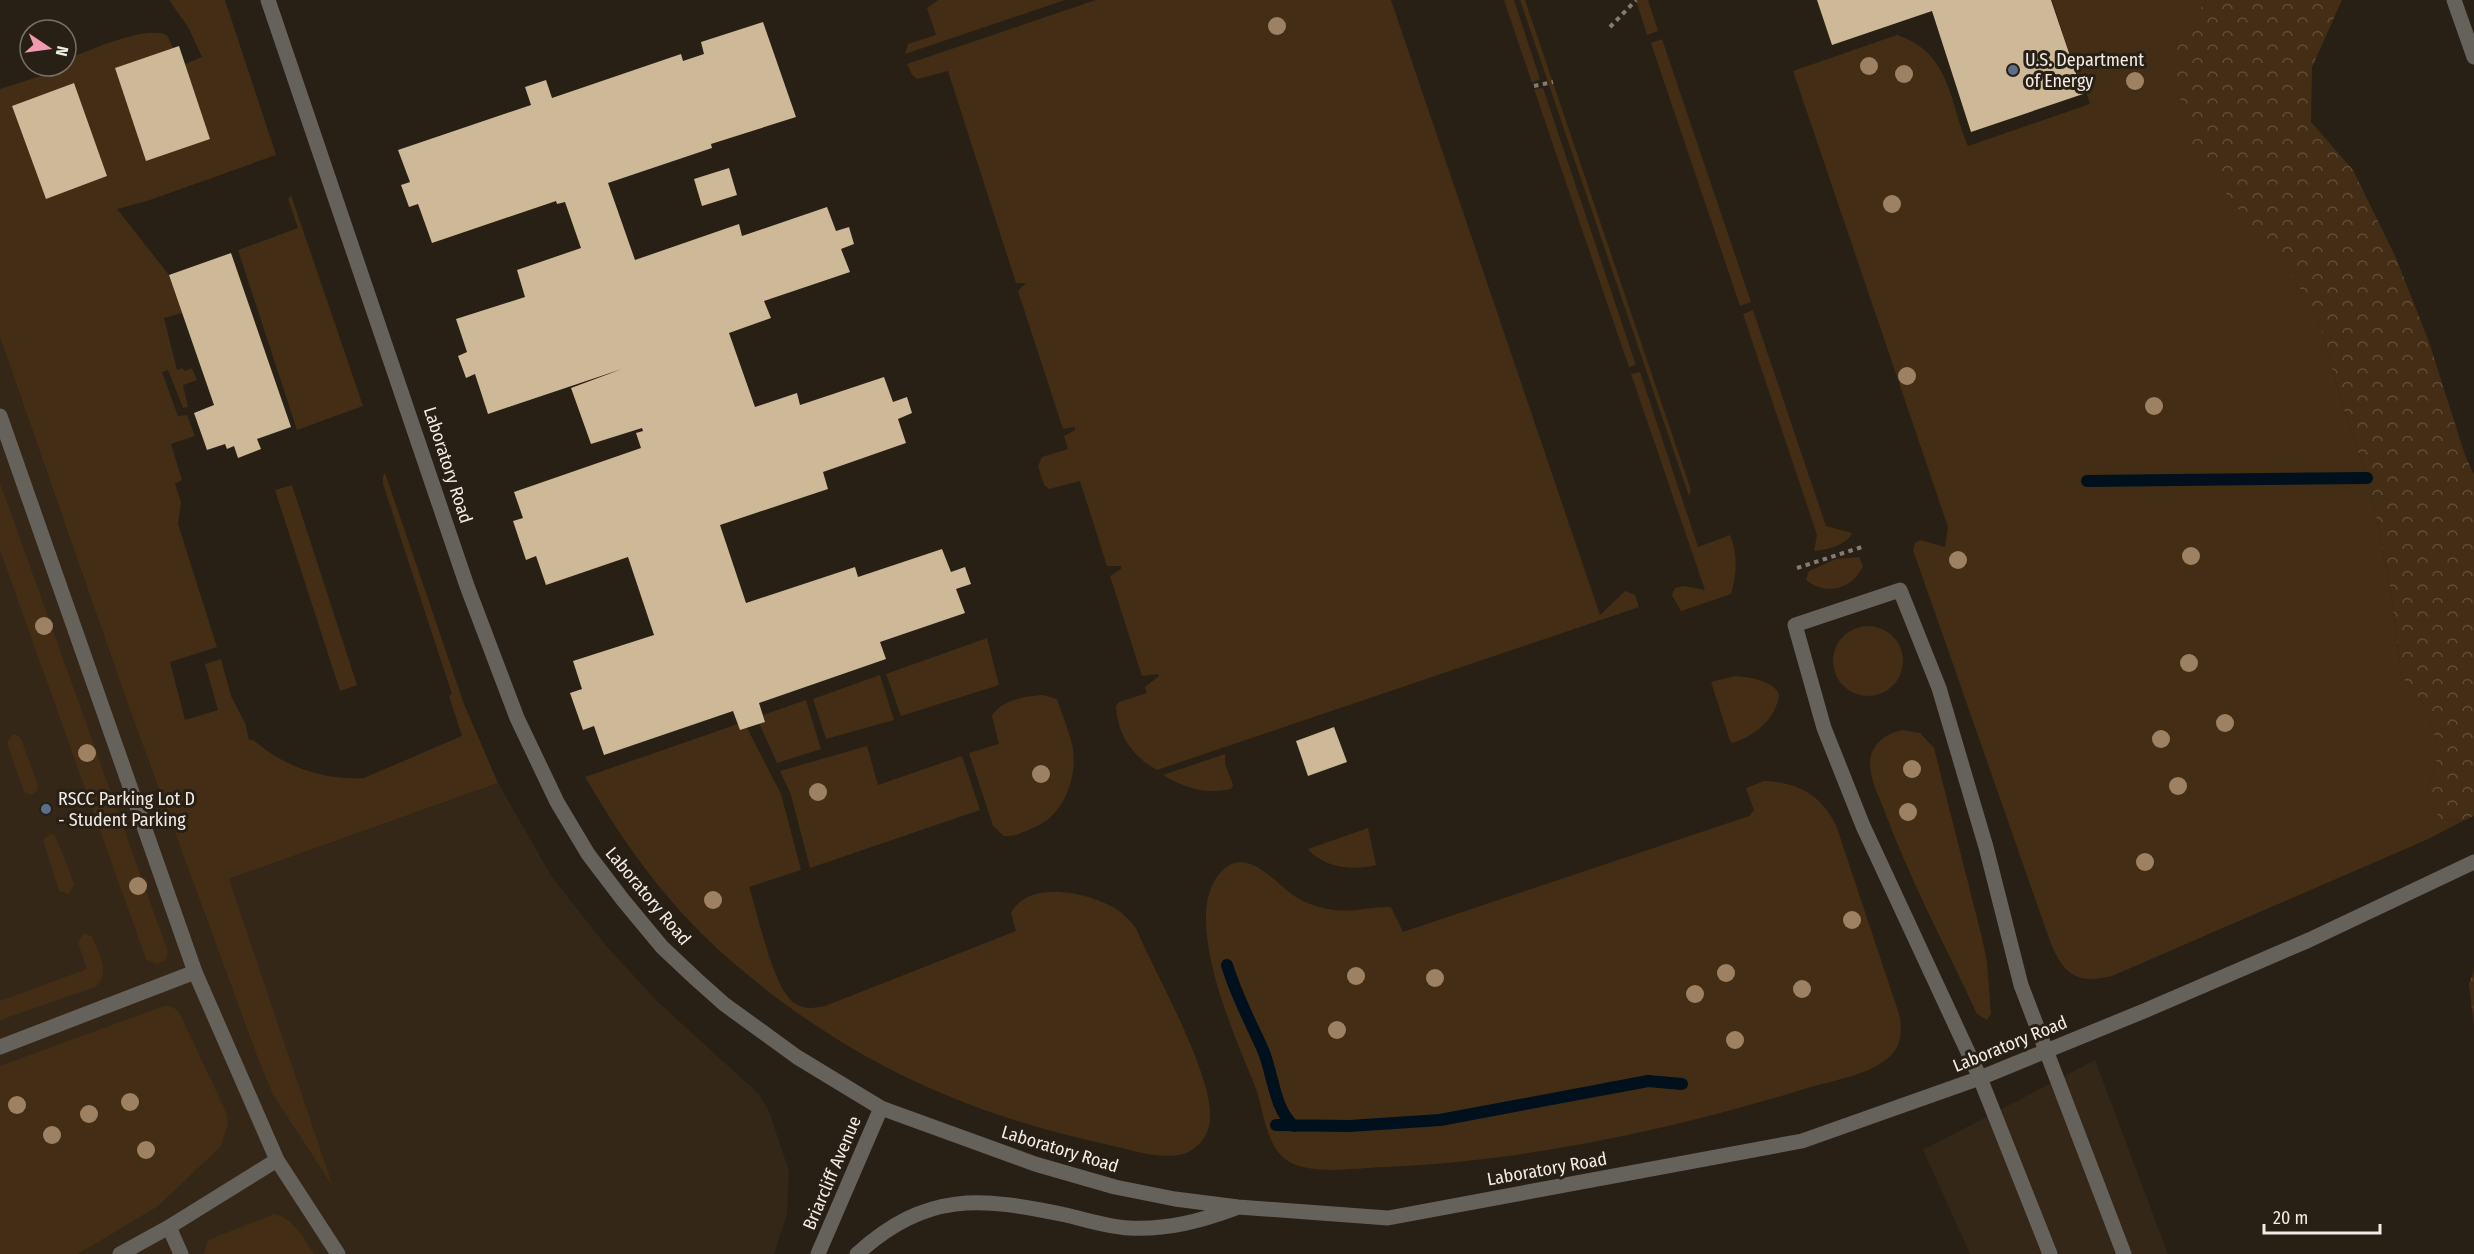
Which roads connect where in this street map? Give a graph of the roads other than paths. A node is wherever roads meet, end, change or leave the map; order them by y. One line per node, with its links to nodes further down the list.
1 (268, 0): 10 (street, Laboratory Road)
2 (2454, 0): 3 (street)
3 (2474, 57)
4 (0, 416): 6 (street)
5 (2474, 862): 8 (street, Laboratory Road)
6 (195, 972): 7 (street); 11 (street)
7 (0, 1047)
8 (2048, 1050): 9 (street, Laboratory Road); 9 (street); 20 (street)
9 (1980, 1078): 12 (street, Laboratory Road); 19 (street)
10 (881, 1108): 12 (street, Laboratory Road); 17 (street, Briarcliff Avenue)
11 (277, 1160): 13 (street); 16 (street)
12 (1238, 1207): 18 (street)
13 (169, 1227): 14 (street); 15 (street)
14 (120, 1254)
15 (181, 1254)
16 (338, 1254)
17 (818, 1254)
18 (857, 1254)
19 (2050, 1254)
20 (2124, 1254)

